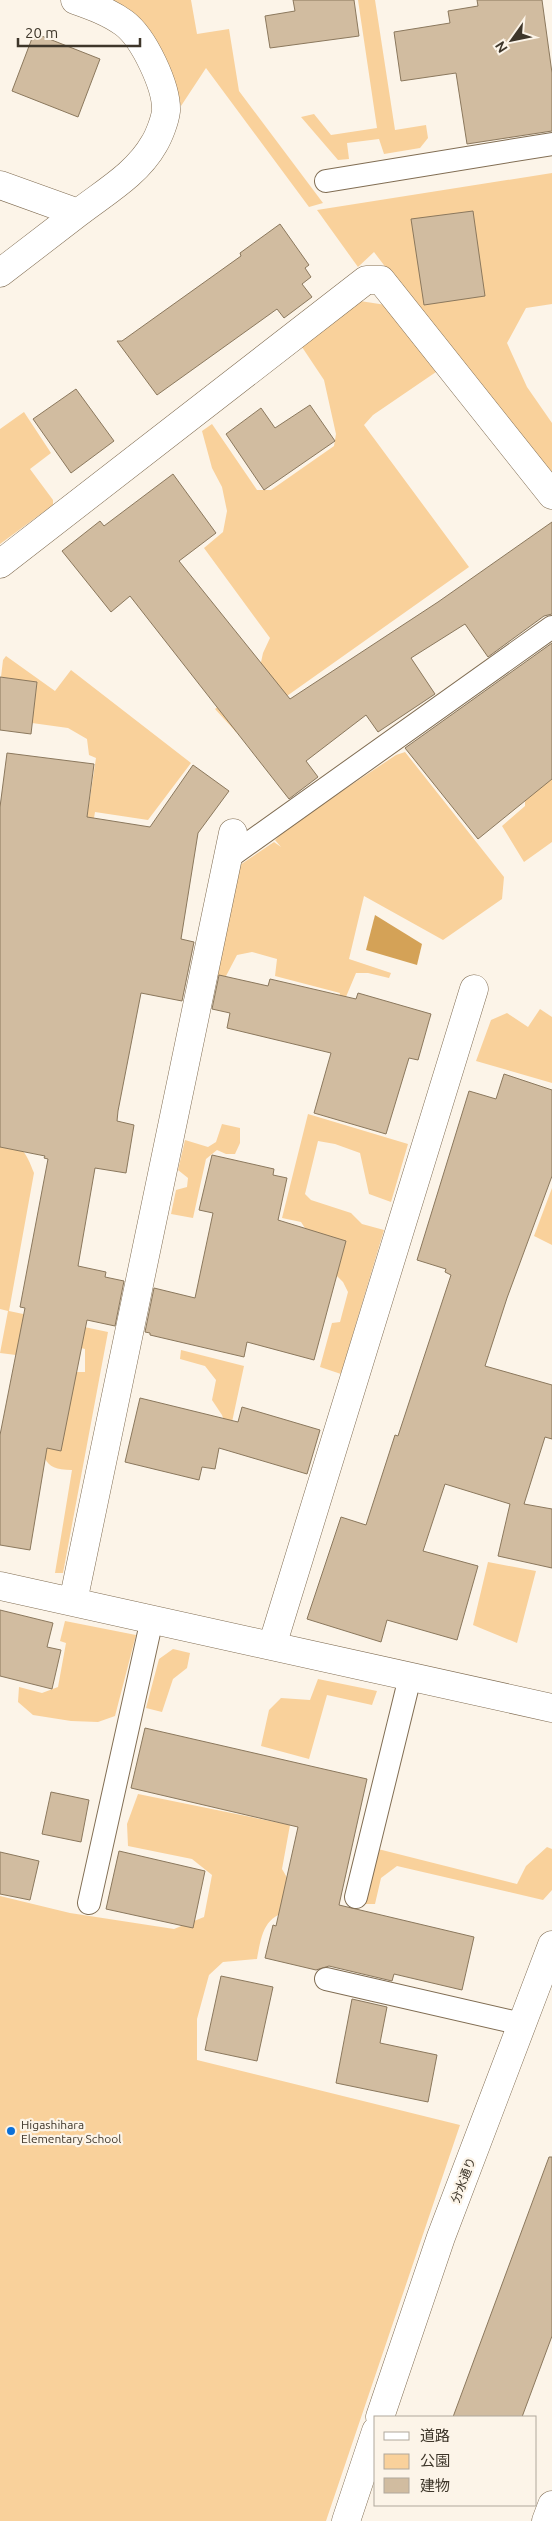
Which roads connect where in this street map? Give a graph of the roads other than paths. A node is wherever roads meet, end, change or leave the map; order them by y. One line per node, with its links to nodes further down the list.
1 (75, 0): 5 (street)
2 (552, 144): 3 (lane)
3 (326, 181)
4 (0, 185): 5 (street)
5 (78, 212): 6 (street)
6 (0, 273)
7 (552, 495): 8 (street)
8 (0, 564)
9 (552, 627): 10 (lane)
10 (230, 846): 13 (street)
11 (474, 989): 15 (street)
12 (0, 1586): 13 (street)
13 (73, 1602): 14 (street)
14 (152, 1620): 15 (street); 19 (lane)
15 (272, 1646): 16 (street)
16 (410, 1677): 17 (street); 18 (lane)
17 (552, 1708)
18 (356, 1897)
19 (89, 1903)
20 (552, 1945): 22 (street, 分水通り)
21 (326, 1979): 22 (lane)
22 (522, 2024): 23 (street, 分水通り)
23 (380, 2416)
24 (374, 2437): 26 (street)
25 (552, 2505): 27 (street)
26 (346, 2521)
27 (546, 2521)

